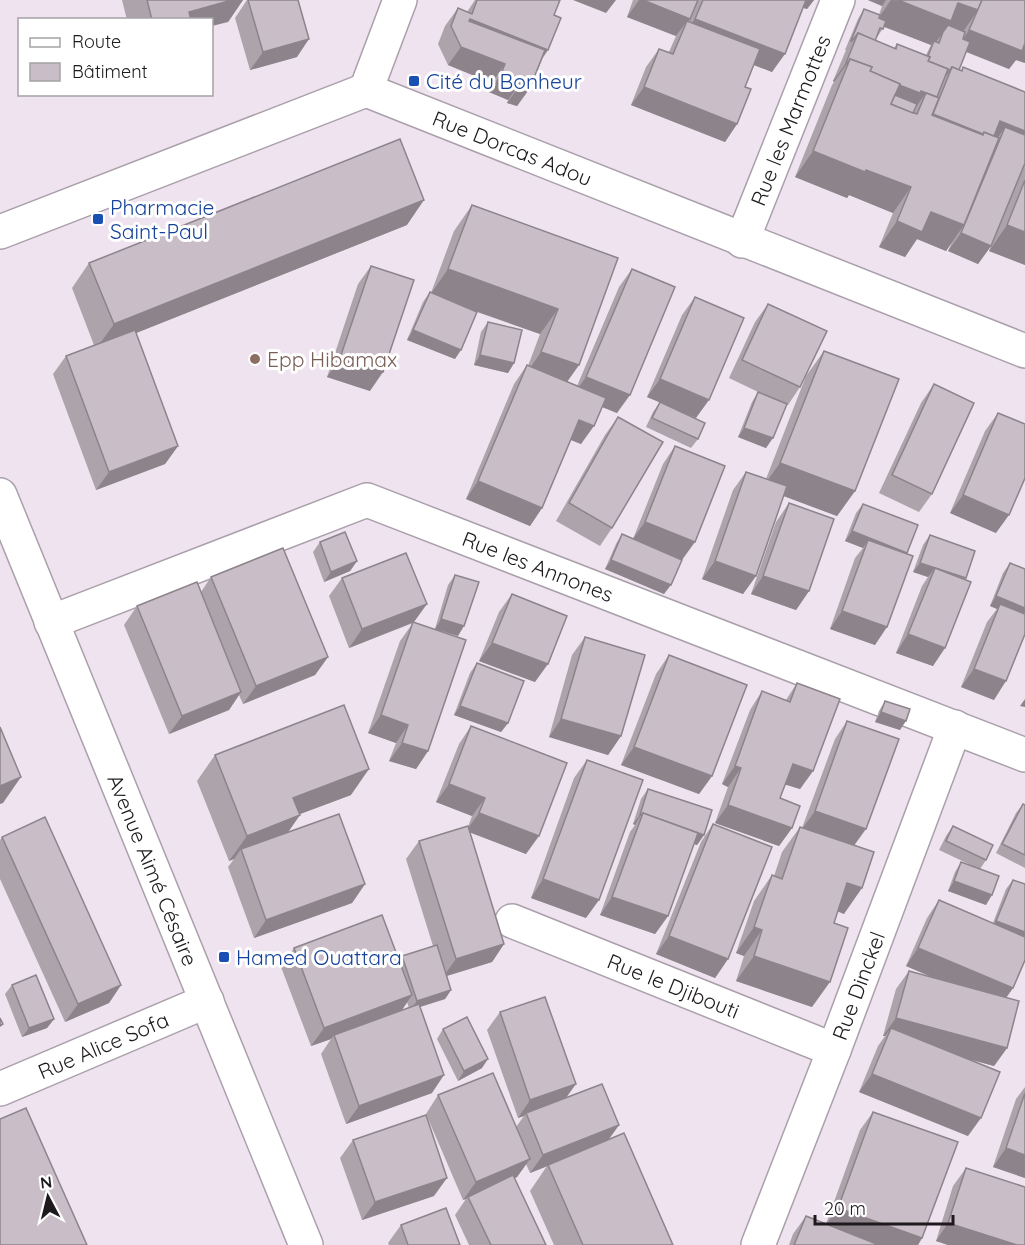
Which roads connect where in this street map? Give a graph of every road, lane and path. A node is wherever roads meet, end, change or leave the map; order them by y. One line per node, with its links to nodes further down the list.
1 (400, 0): 3 (street)
2 (838, 0): 5 (street, Rue les Marmottes)
3 (366, 90): 4 (street); 5 (street, Rue Dorcas Adou)
4 (0, 231)
5 (742, 241): 6 (street, Rue Dorcas Adou)
6 (1025, 351)
7 (0, 495): 8 (street, Avenue Aimé Césaire)
8 (51, 622): 9 (street, Rue les Annones); 12 (street, Avenue Aimé Césaire)
9 (955, 727): 10 (street, Rue les Annones); 13 (street, Rue Dinckel)
10 (1025, 755)
11 (512, 921): 13 (street, Rue le Djibouti)
12 (207, 1001): 14 (street, Rue Alice Sofa); 15 (street, Avenue Aimé Césaire)
13 (834, 1050): 16 (street, Rue Dinckel)
14 (0, 1089)
15 (306, 1245)
16 (758, 1245)

